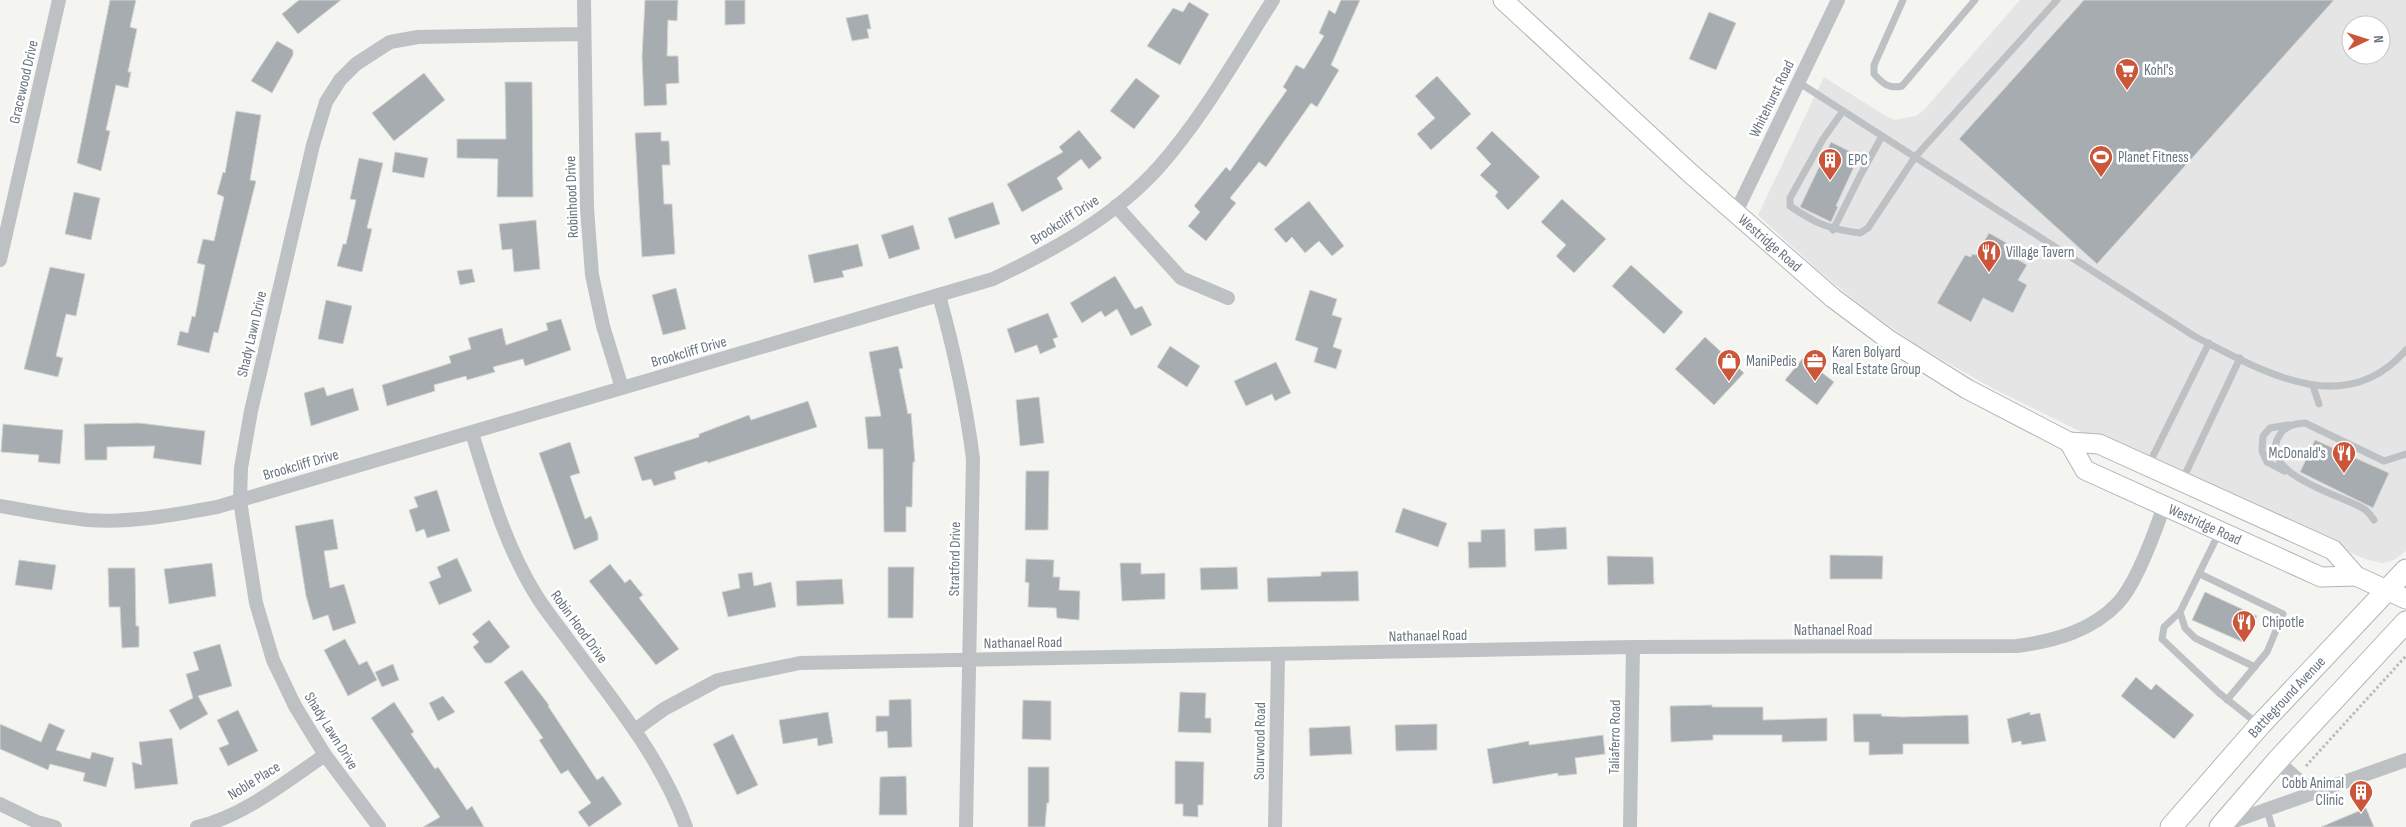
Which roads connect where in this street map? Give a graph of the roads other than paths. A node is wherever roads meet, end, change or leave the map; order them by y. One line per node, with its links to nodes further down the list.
1 (59, 0): 17 (street, Gracewood Drive)
2 (584, 0): 9 (street, Robinhood Drive)
3 (1273, 0): 14 (street, Brookcliff Drive)
4 (1503, 0): 15 (main road, Westridge Road)
5 (1838, 0): 10 (street, Whitehurst Road)
6 (1904, 0): 7 (lane)
7 (1975, 0)
8 (2057, 0): 13 (lane)
9 (584, 34): 24 (street, Robinhood Drive); 33 (street, Shady Lawn Drive)
10 (1798, 82): 11 (lane); 15 (street, Whitehurst Road)
11 (1843, 111): 12 (lane); 16 (lane)
12 (1882, 136): 13 (lane); 16 (lane)
13 (1916, 157): 16 (lane); 20 (lane)
14 (1116, 206): 18 (street, Brookcliff Drive); 19 (street)
15 (1736, 212): 28 (main road, Westridge Road)
16 (1833, 230)
17 (0, 260)
18 (940, 295): 24 (street, Brookcliff Drive); 46 (street, Stratford Drive)
19 (1228, 298)
20 (2209, 343): 22 (lane); 30 (lane)
21 (2406, 350): 23 (lane)
22 (2240, 358): 23 (lane); 32 (lane)
23 (2314, 386): 25 (lane)
24 (622, 388): 27 (street, Brookcliff Drive)
25 (2319, 404)
26 (2292, 424): 29 (lane); 31 (lane); 31 (lane)
27 (472, 433): 33 (street, Brookcliff Drive); 50 (street, Robin Hood Drive)
28 (2069, 442): 30 (main road, Westridge Road); 35 (main road, Westridge Road)
29 (2406, 454)
30 (2148, 466): 32 (main road, Westridge Road)
31 (2290, 473): 36 (lane)
32 (2182, 482): 40 (main road, Westridge Road)
33 (240, 501): 34 (street, Brookcliff Drive); 51 (street, Shady Lawn Drive)
34 (0, 506)
35 (2164, 506): 37 (main road, Westridge Road); 44 (street, Nathanael Road)
36 (2374, 520)
37 (2220, 531): 39 (lane); 40 (main road, Westridge Road)
38 (2406, 570): 41 (main road, Battleground Avenue)
39 (2200, 574): 42 (lane); 47 (lane)
40 (2356, 576): 41 (main road, Westridge Road)
41 (2397, 595): 49 (main road, Battleground Avenue)
42 (2180, 612): 47 (lane); 48 (lane)
43 (2406, 622): 53 (main road)
44 (1633, 648): 45 (street, Nathanael Road); 63 (street, Taliaferro Road)
45 (1278, 656): 46 (street, Nathanael Road); 62 (street, Sourwood Road)
46 (969, 660): 50 (street, Nathanael Road); 61 (street, Stratford Drive)
47 (2255, 667): 48 (lane)
48 (2227, 700): 49 (lane)
49 (2260, 725): 64 (main road, Battleground Avenue)
50 (634, 730): 60 (street, Robin Hood Drive)
51 (324, 755): 58 (street, Noble Place); 59 (street, Shady Lawn Drive)
52 (2406, 760): 54 (street)
53 (2277, 761): 54 (street); 65 (main road)
54 (2320, 790): 56 (street)
55 (0, 804): 57 (street)
56 (2267, 810): 65 (street); 66 (lane)
57 (55, 827)
58 (197, 827)
59 (378, 827)
60 (686, 827)
61 (966, 827)
62 (1275, 827)
63 (1630, 827)
64 (2171, 827)
65 (2221, 827)
66 (2272, 827)

